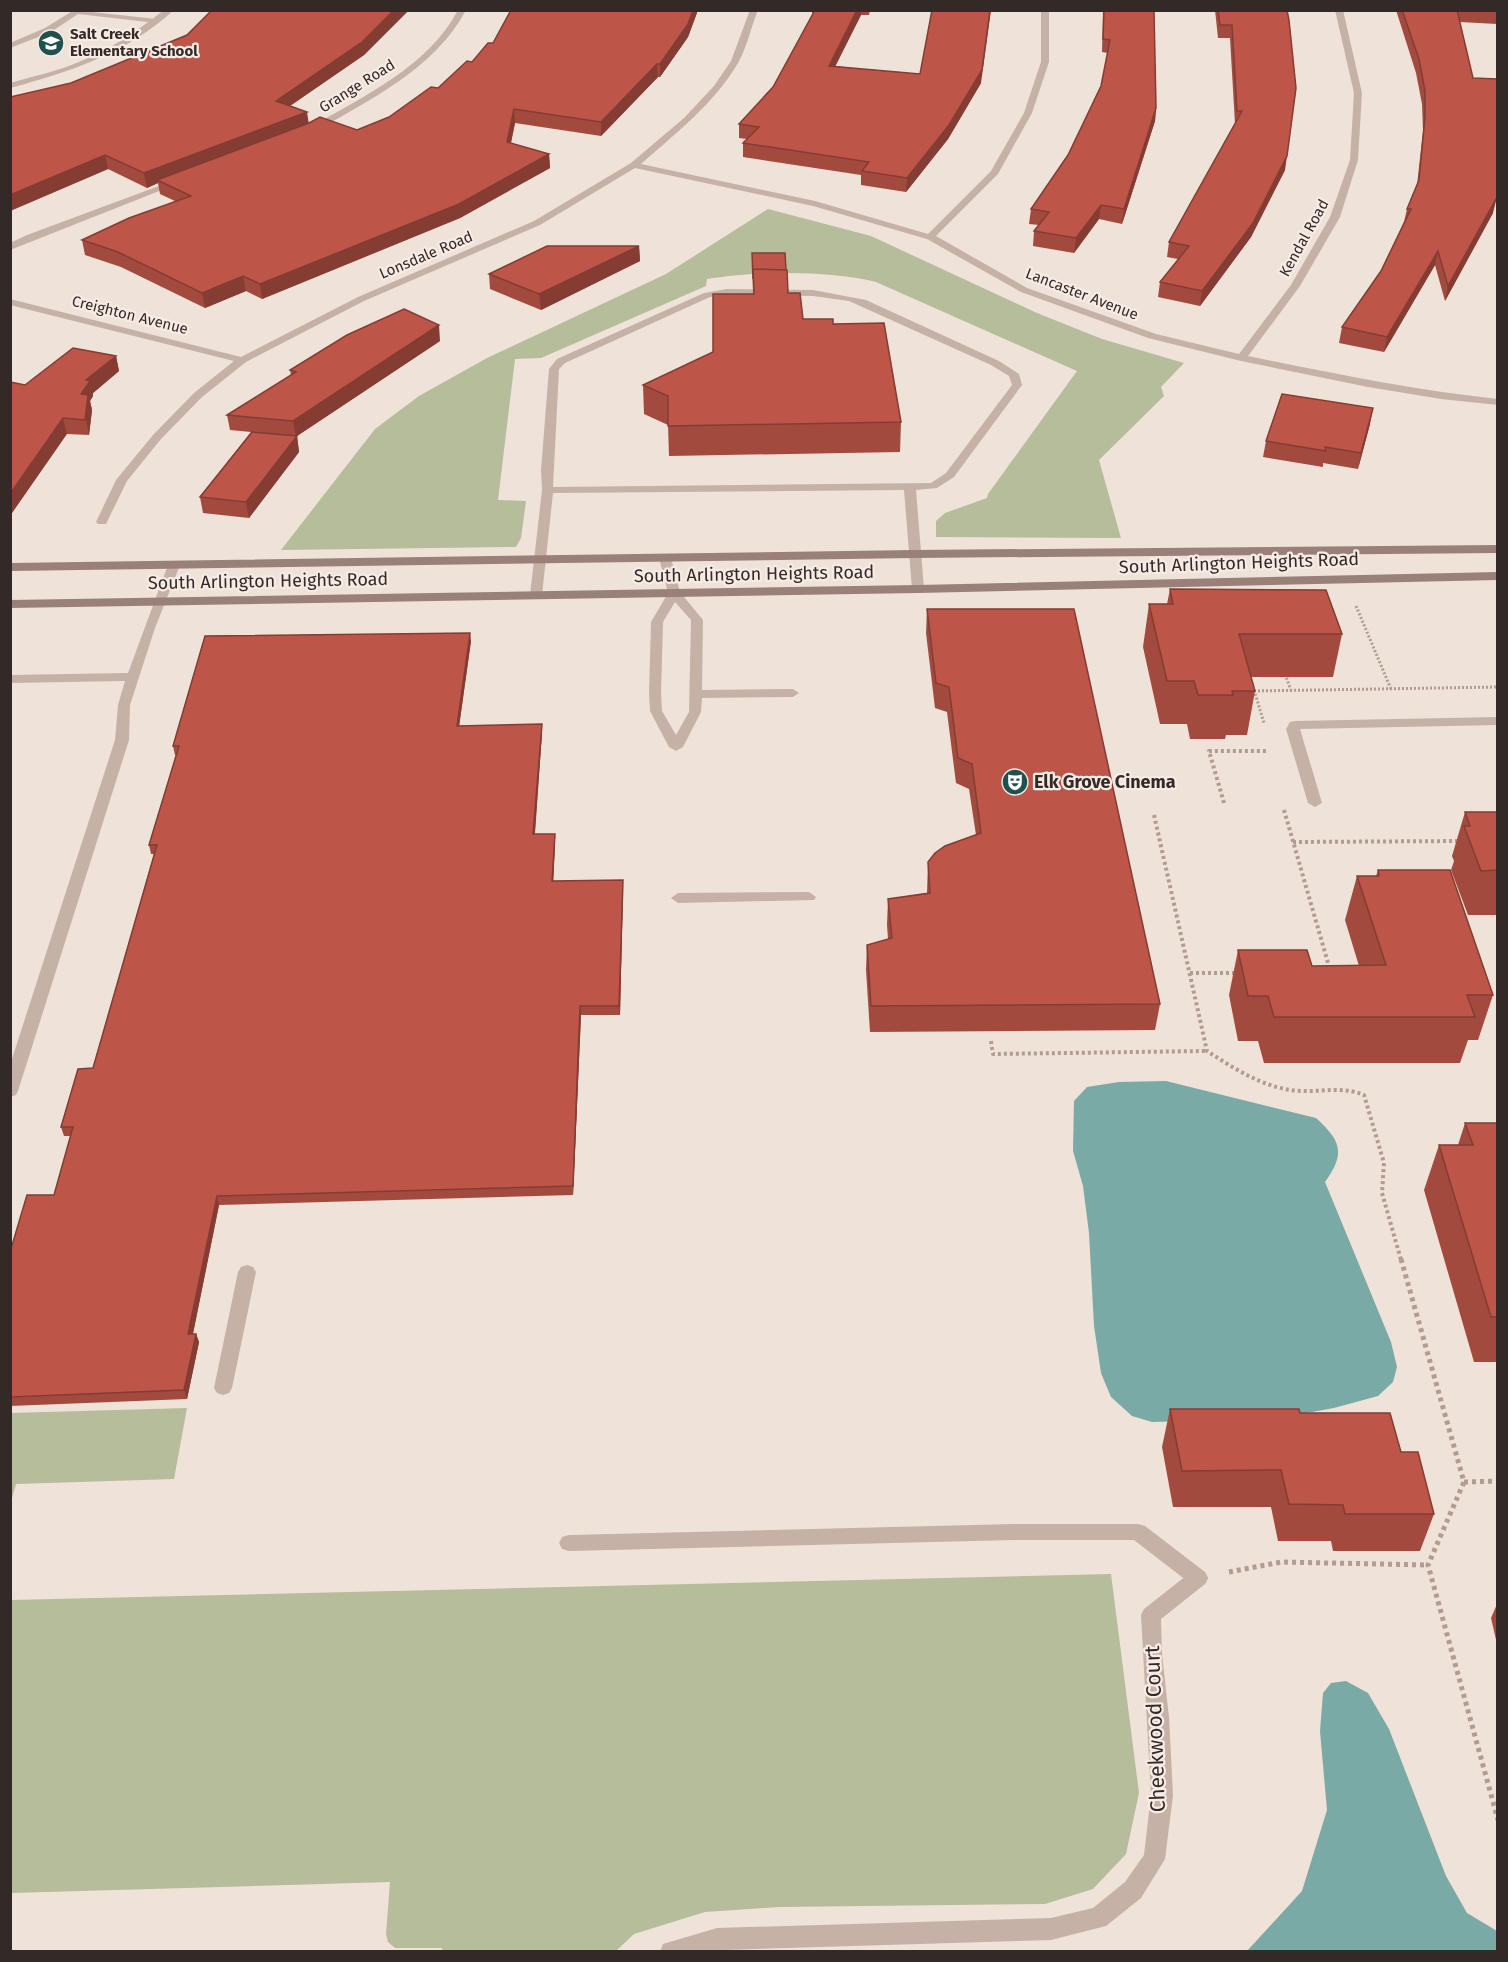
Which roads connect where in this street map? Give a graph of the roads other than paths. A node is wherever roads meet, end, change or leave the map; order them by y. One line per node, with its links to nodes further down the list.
1 (170, 10): 6 (street)
2 (462, 10): 9 (street, Grange Road)
3 (754, 10): 10 (street, Lonsdale Road)
4 (1045, 10): 12 (street)
5 (1339, 10): 15 (street, Kendal Road)
6 (156, 21): 7 (street); 8 (street)
7 (10, 46)
8 (10, 86)
9 (307, 133)
10 (634, 165): 12 (street, Lancaster Avenue); 16 (street, Lonsdale Road)
11 (186, 179): 13 (street)
12 (930, 237): 15 (street, Lancaster Avenue)
13 (10, 247)
14 (10, 302): 16 (street, Creighton Avenue)
15 (1241, 358): 17 (street, Lancaster Avenue)
16 (242, 360): 20 (street, Lonsdale Road)
17 (1497, 402)
18 (910, 488): 19 (street); 19 (street); 22 (street)
19 (548, 490): 24 (street)
20 (102, 522)
21 (1497, 549): 22 (main road, South Arlington Heights Road)
22 (914, 554): 23 (main road, South Arlington Heights Road); 28 (street)
23 (665, 558): 24 (main road, South Arlington Heights Road); 29 (street)
24 (539, 560): 25 (main road, South Arlington Heights Road); 30 (street)
25 (174, 565): 26 (main road, South Arlington Heights Road); 31 (street)
26 (10, 567)
27 (1497, 576): 28 (main road, South Arlington Heights Road)
28 (918, 589): 29 (main road, South Arlington Heights Road)
29 (674, 593): 30 (main road, South Arlington Heights Road); 36 (street); 36 (street)
30 (536, 595): 31 (main road, South Arlington Heights Road)
31 (160, 601): 32 (main road, South Arlington Heights Road); 33 (street)
32 (10, 604)
33 (133, 677): 34 (street); 41 (street)
34 (10, 679)
35 (793, 693): 36 (street)
36 (695, 694)
37 (1497, 721): 38 (street)
38 (1315, 804)
39 (809, 897): 40 (street)
40 (678, 898)
41 (10, 1091)
42 (247, 1272): 43 (street)
43 (223, 1388)
44 (569, 1543): 45 (street, Cheekwood Court)
45 (671, 1952)

